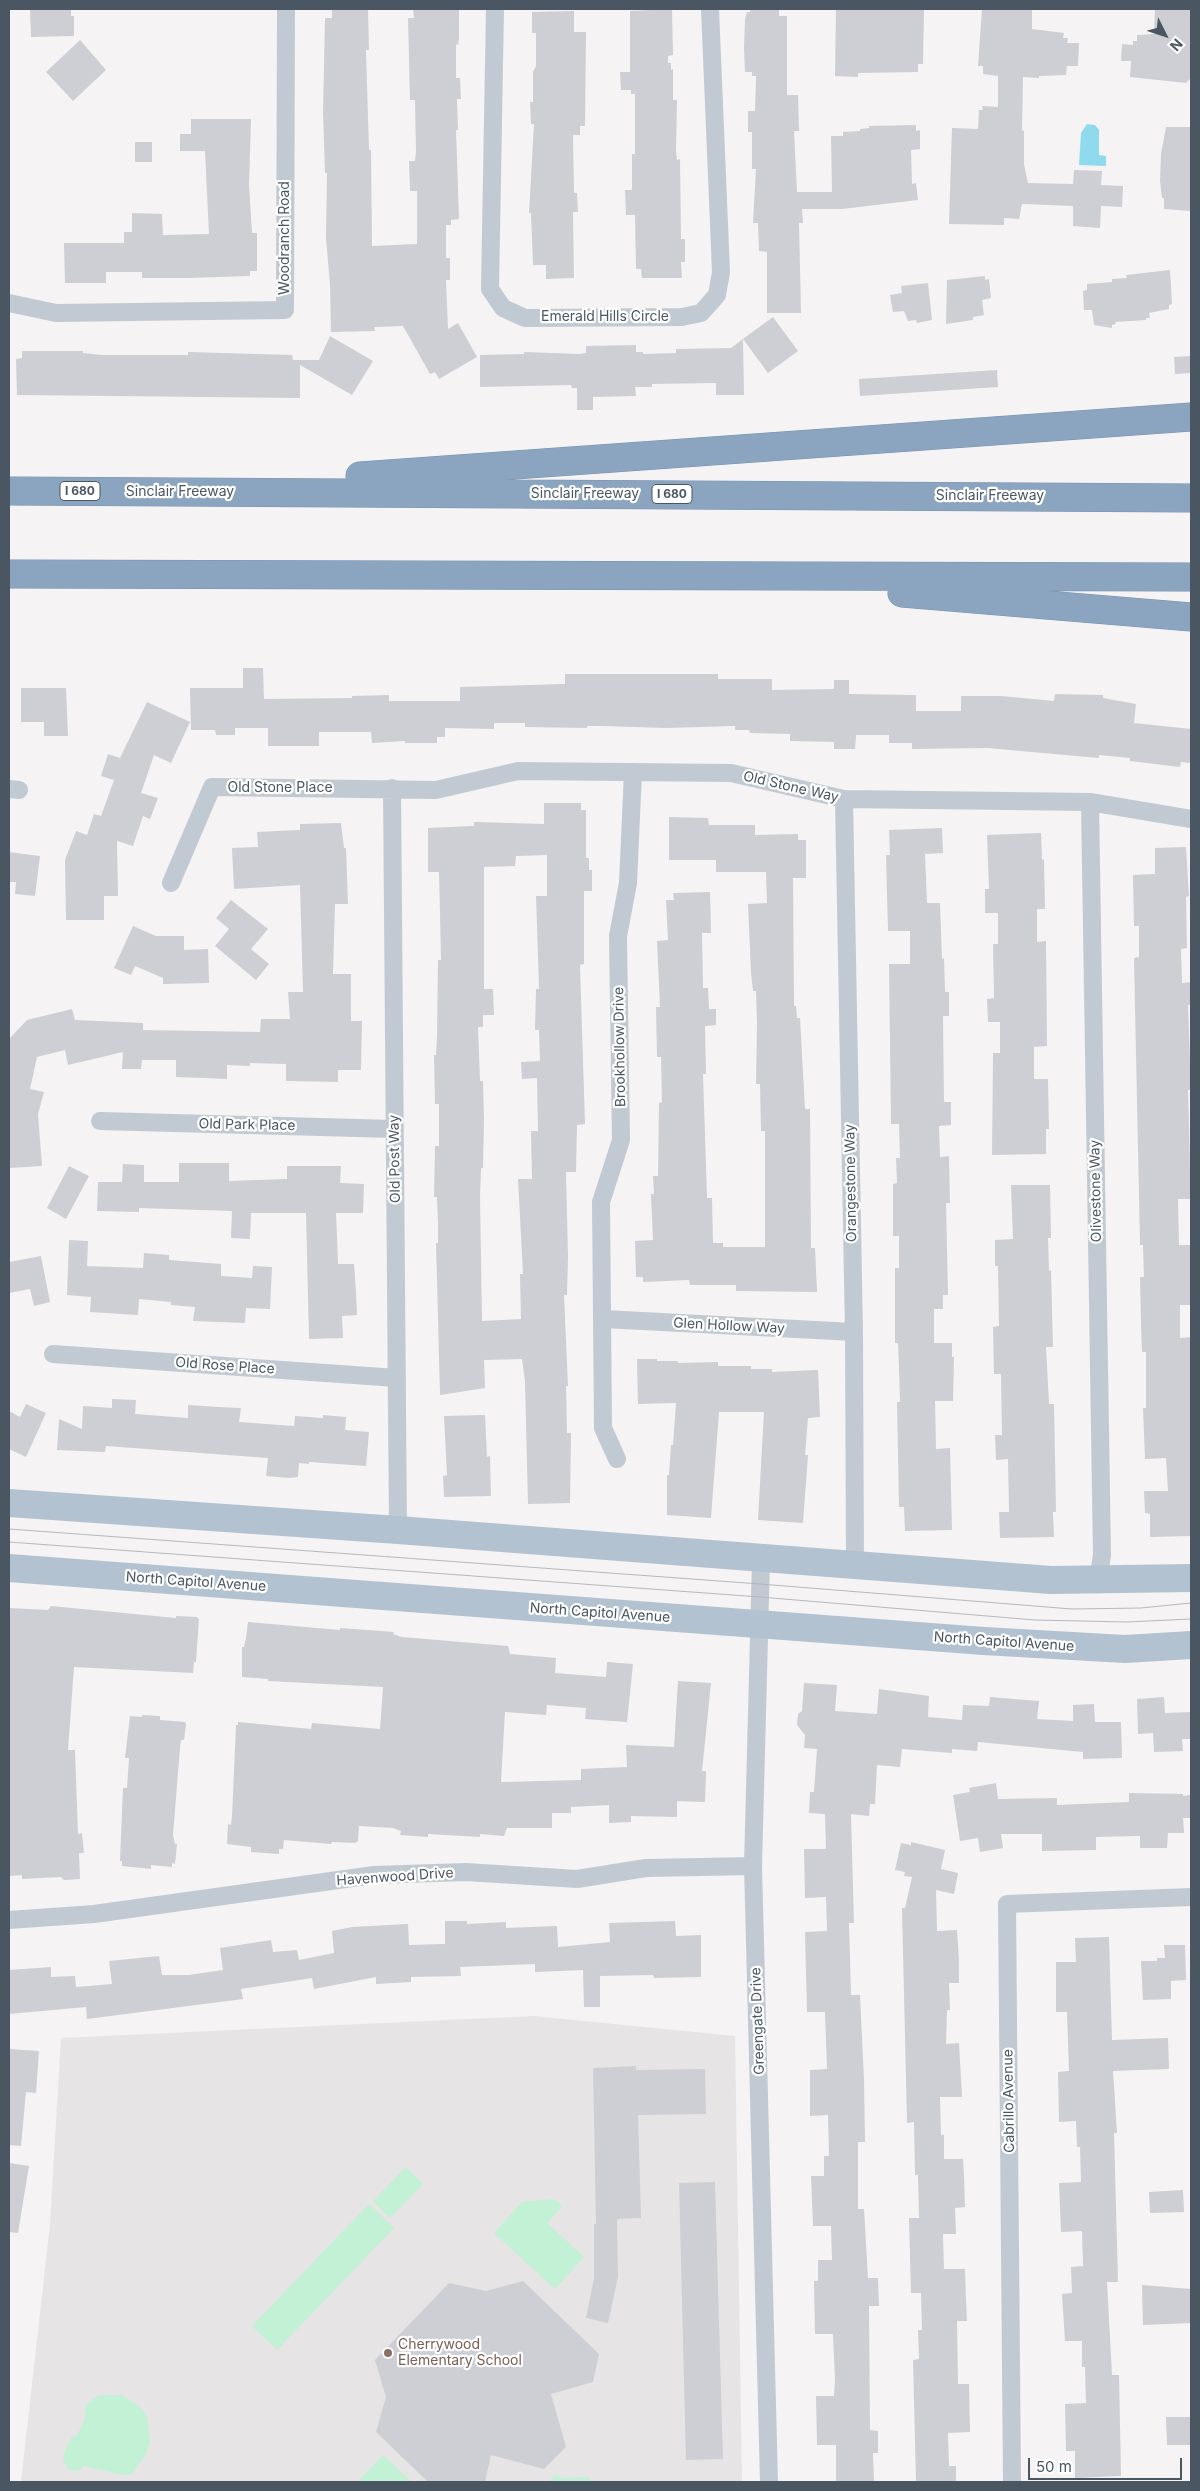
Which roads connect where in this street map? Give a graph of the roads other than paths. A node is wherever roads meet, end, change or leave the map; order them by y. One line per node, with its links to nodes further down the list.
1 (286, 9): 4 (street, Woodranch Road)
2 (495, 9): 3 (street, Emerald Hills Circle)
3 (710, 9)
4 (9, 303)
5 (1191, 417): 7 (highway)
6 (1191, 428): 7 (highway)
7 (947, 434): 9 (highway)
8 (9, 491): 9 (highway, Sinclair Freeway / I 680)
9 (152, 491): 10 (highway, Sinclair Freeway / I 680)
10 (1191, 498)
11 (9, 574): 13 (highway)
12 (1191, 576): 13 (highway)
13 (676, 577): 14 (highway)
14 (1191, 617)
15 (633, 772): 16 (street, Old Stone Way); 17 (street, Old Stone Way); 23 (street, Brookhollow Drive)
16 (392, 788): 20 (street, Old Stone Place); 22 (street, Old Post Way)
17 (844, 799): 18 (street, Old Stone Way); 24 (street, Orangestone Way)
18 (1090, 802): 19 (street, Old Stone Way); 34 (street, Olivestone Way)
19 (1191, 819)
20 (171, 883)
21 (100, 1121): 22 (street, Old Park Place)
22 (394, 1129): 26 (street, Old Post Way)
23 (604, 1319): 24 (street, Glen Hollow Way); 27 (street, Brookhollow Drive)
24 (854, 1332): 31 (street, Orangestone Way)
25 (53, 1354): 26 (street, Old Rose Place)
26 (397, 1378): 29 (street, Old Post Way)
27 (617, 1459)
28 (9, 1504): 29 (main road)
29 (398, 1530): 30 (main road)
30 (761, 1560): 31 (main road); 35 (street, Greengate Drive)
31 (855, 1566): 34 (main road)
32 (9, 1568): 35 (main road, North Capitol Avenue)
33 (1191, 1578): 34 (main road)
34 (1098, 1580)
35 (759, 1626): 36 (main road, North Capitol Avenue); 37 (street, Greengate Drive)
36 (1191, 1645)
37 (753, 1866): 39 (street, Havenwood Drive); 40 (street, Greengate Drive)
38 (1191, 1897): 41 (street, Cabrillo Avenue)
39 (9, 1920)
40 (769, 2482)
41 (1012, 2482)

